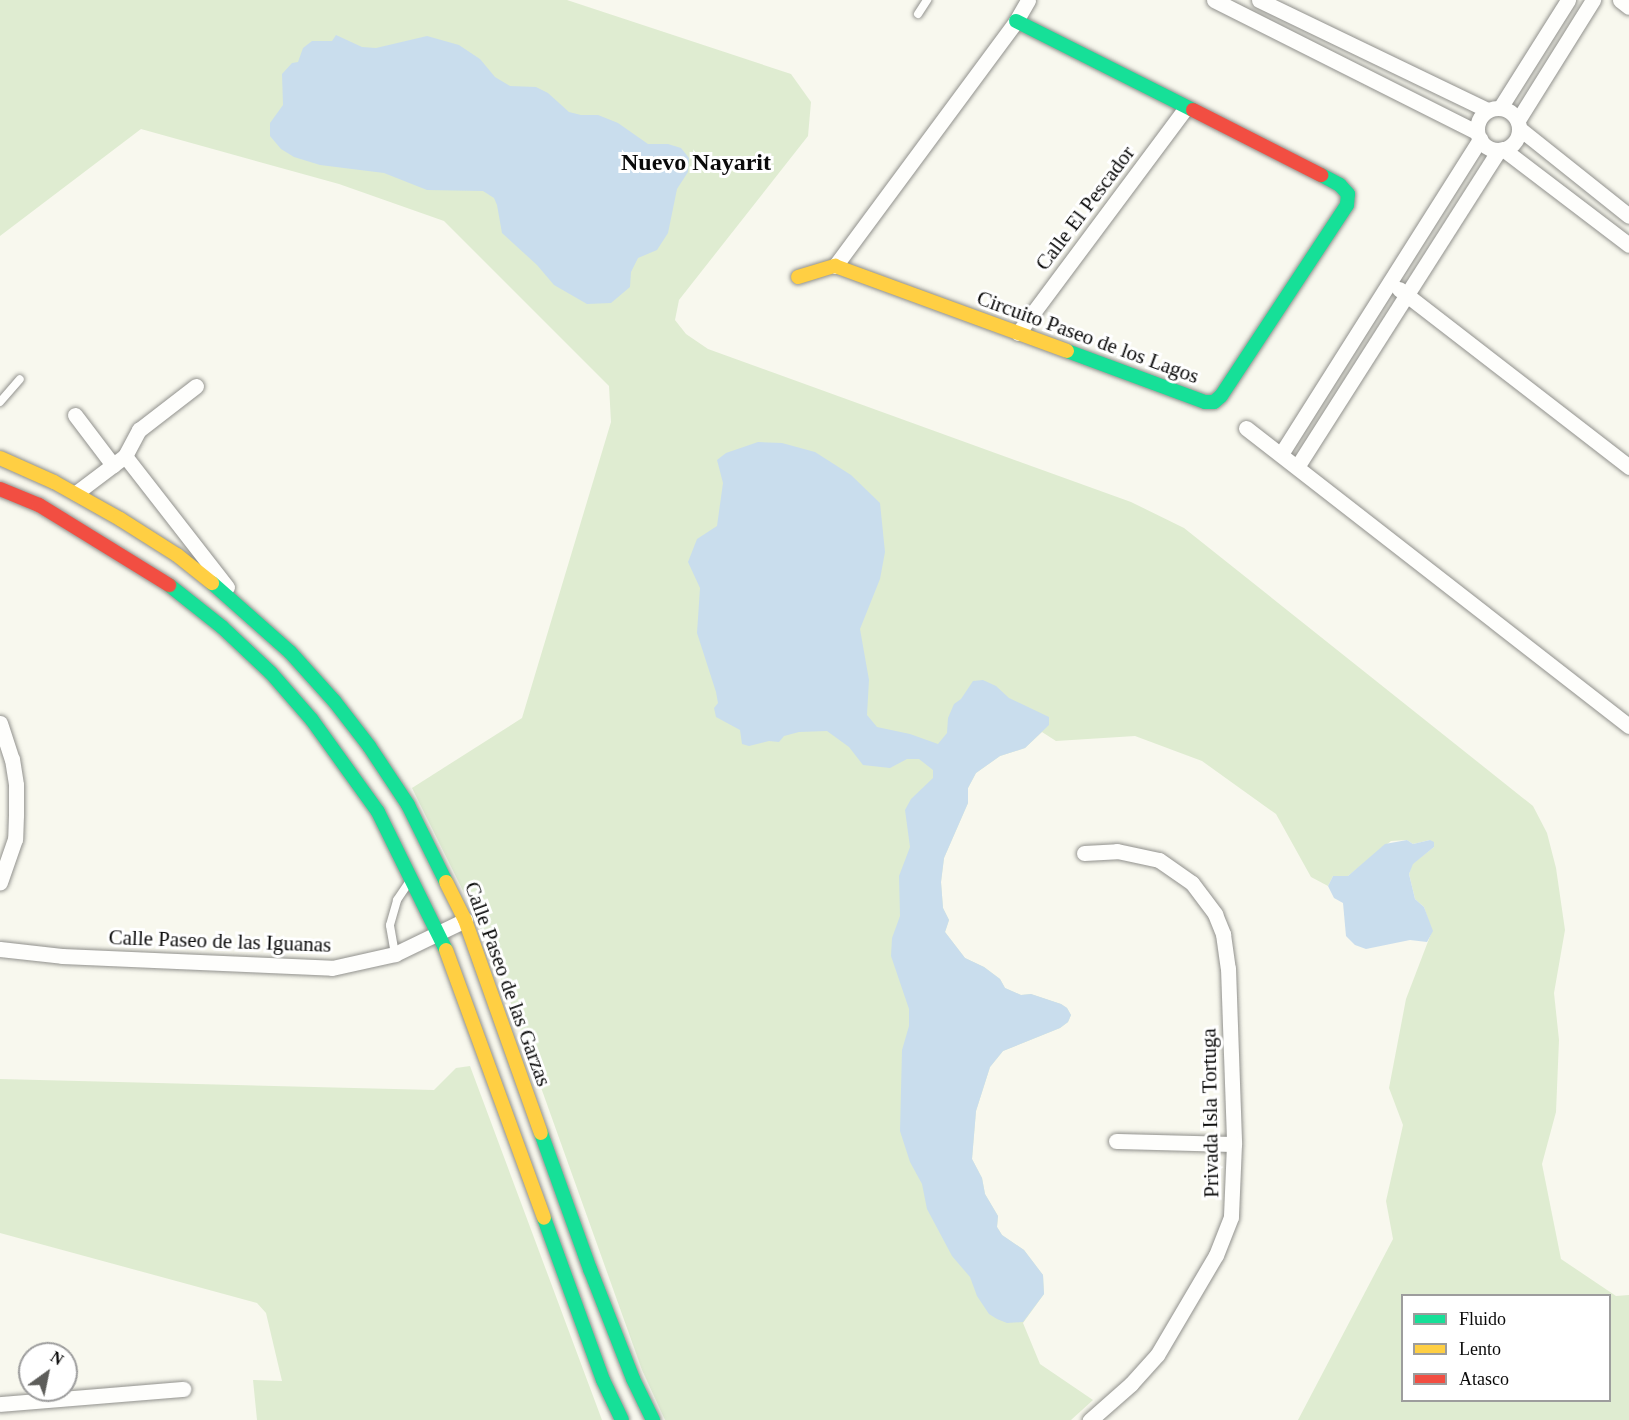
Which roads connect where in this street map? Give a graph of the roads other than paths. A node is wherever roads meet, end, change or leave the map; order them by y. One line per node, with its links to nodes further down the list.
1 (927, 0): 9 (lane)
2 (1028, 0): 10 (street)
3 (1214, 0): 14 (street)
4 (1259, 0): 12 (street)
5 (1568, 0): 12 (street)
6 (1593, 0): 13 (street)
7 (1620, 0): 8 (street)
8 (1629, 7)
9 (918, 14)
10 (1016, 21): 11 (street, Circuito Paseo de los Lagos); 18 (street)
11 (1185, 109): 22 (street, Calle El Pescador); 22 (street, Circuito Paseo de los Lagos)
12 (1494, 109): 13 (street); 14 (street)
13 (1519, 124): 15 (street); 16 (street)
14 (1478, 136): 15 (street); 20 (street)
15 (1501, 149): 17 (street); 21 (street)
16 (1629, 216)
17 (1629, 245)
18 (836, 266): 19 (street); 22 (street, Circuito Paseo de los Lagos)
19 (798, 277)
20 (1389, 283): 21 (street); 28 (street)
21 (1407, 294): 31 (street); 32 (street)
22 (1018, 333)
23 (20, 379): 25 (lane)
24 (196, 386): 30 (street)
25 (0, 402)
26 (75, 415): 30 (street)
27 (1246, 428): 28 (street)
28 (1281, 454): 31 (street)
29 (0, 458): 34 (street, Calle Paseo de las Garzas)
30 (119, 460): 34 (street); 35 (street)
31 (1297, 467): 39 (street)
32 (1629, 467)
33 (0, 489): 37 (street)
34 (76, 493): 35 (street, Calle Paseo de las Garzas)
35 (241, 606): 36 (street, Calle Paseo de las Garzas)
36 (335, 702): 37 (street); 43 (street, Calle Paseo de las Garzas)
37 (312, 720): 41 (street)
38 (0, 723): 42 (street)
39 (1629, 726)
40 (1084, 853): 48 (street, Privada Isla Tortuga)
41 (412, 877): 44 (street); 46 (lane)
42 (0, 882)
43 (465, 920): 44 (street, Calle Paseo de las Iguanas); 52 (street, Calle Paseo de las Garzas)
44 (439, 932): 46 (street, Calle Paseo de las Iguanas); 51 (street)
45 (0, 949): 46 (street, Calle Paseo de las Iguanas)
46 (395, 954)
47 (1116, 1141): 48 (street)
48 (1234, 1144): 53 (street, Privada Isla Tortuga)
49 (183, 1389): 50 (street)
50 (0, 1404)
51 (622, 1420)
52 (652, 1420)
53 (1090, 1420)

